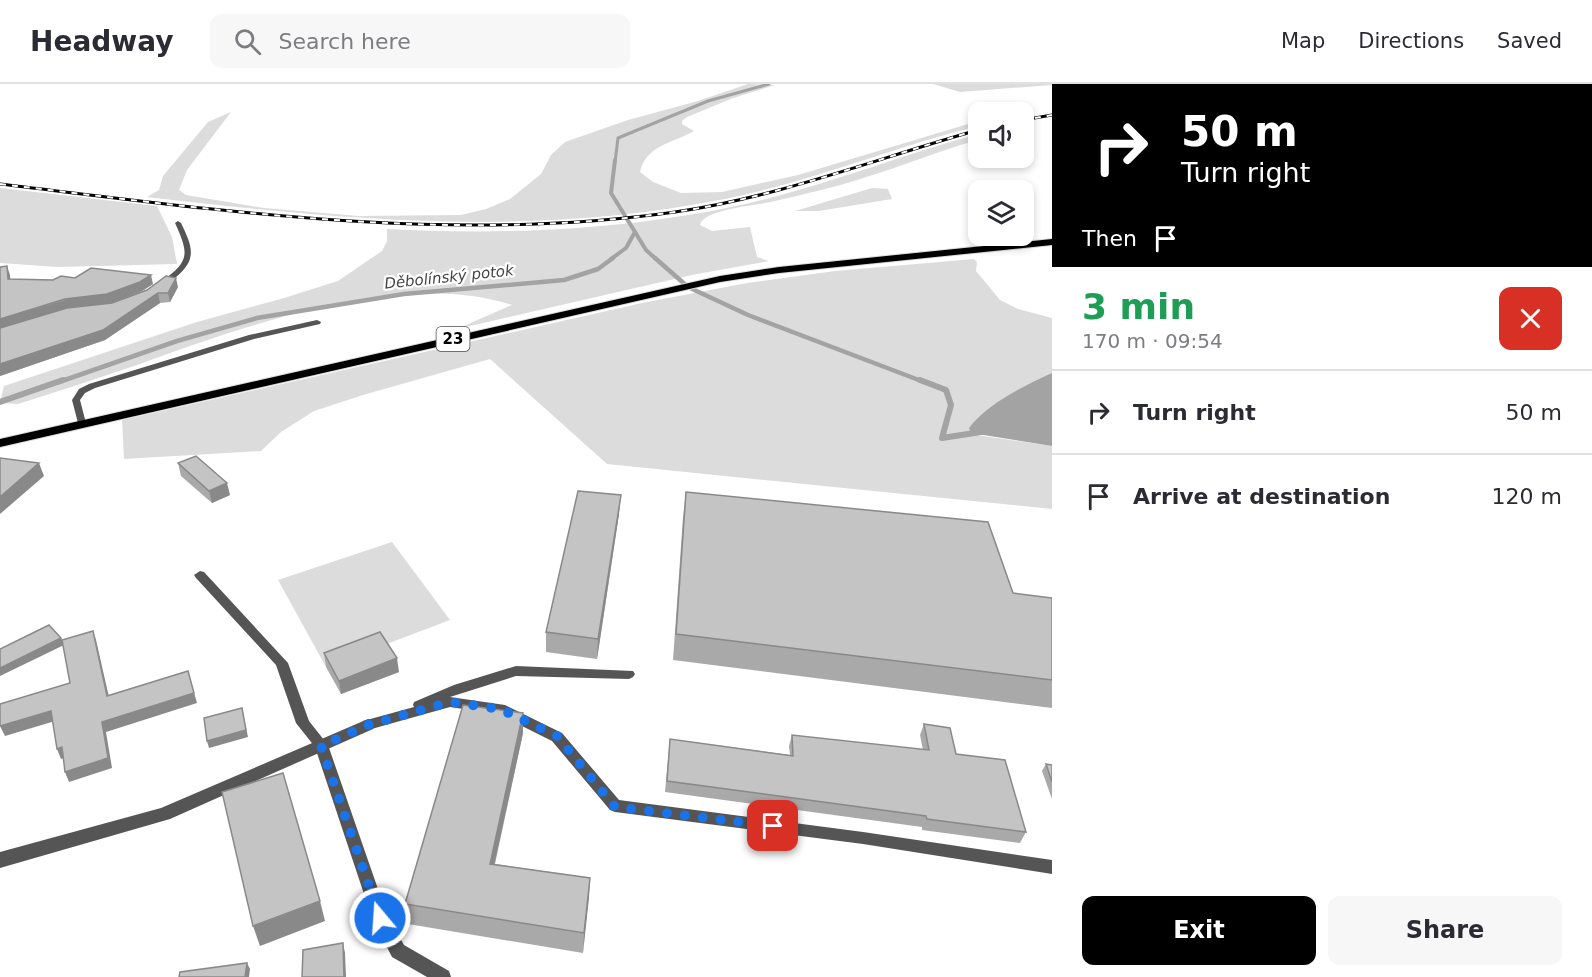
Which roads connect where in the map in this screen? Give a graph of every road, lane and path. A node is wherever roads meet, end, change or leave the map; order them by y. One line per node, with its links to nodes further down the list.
1 (178, 223): 3 (lane)
2 (1052, 242): 5 (main road, 23)
3 (152, 291)
4 (317, 322): 5 (lane)
5 (82, 423): 6 (main road, 23)
6 (0, 443)
7 (200, 575): 10 (lane)
8 (629, 674): 9 (lane)
9 (368, 725): 10 (street); 12 (lane)
10 (321, 746): 11 (street); 13 (lane)
11 (0, 860)
12 (1052, 867)
13 (443, 977)

